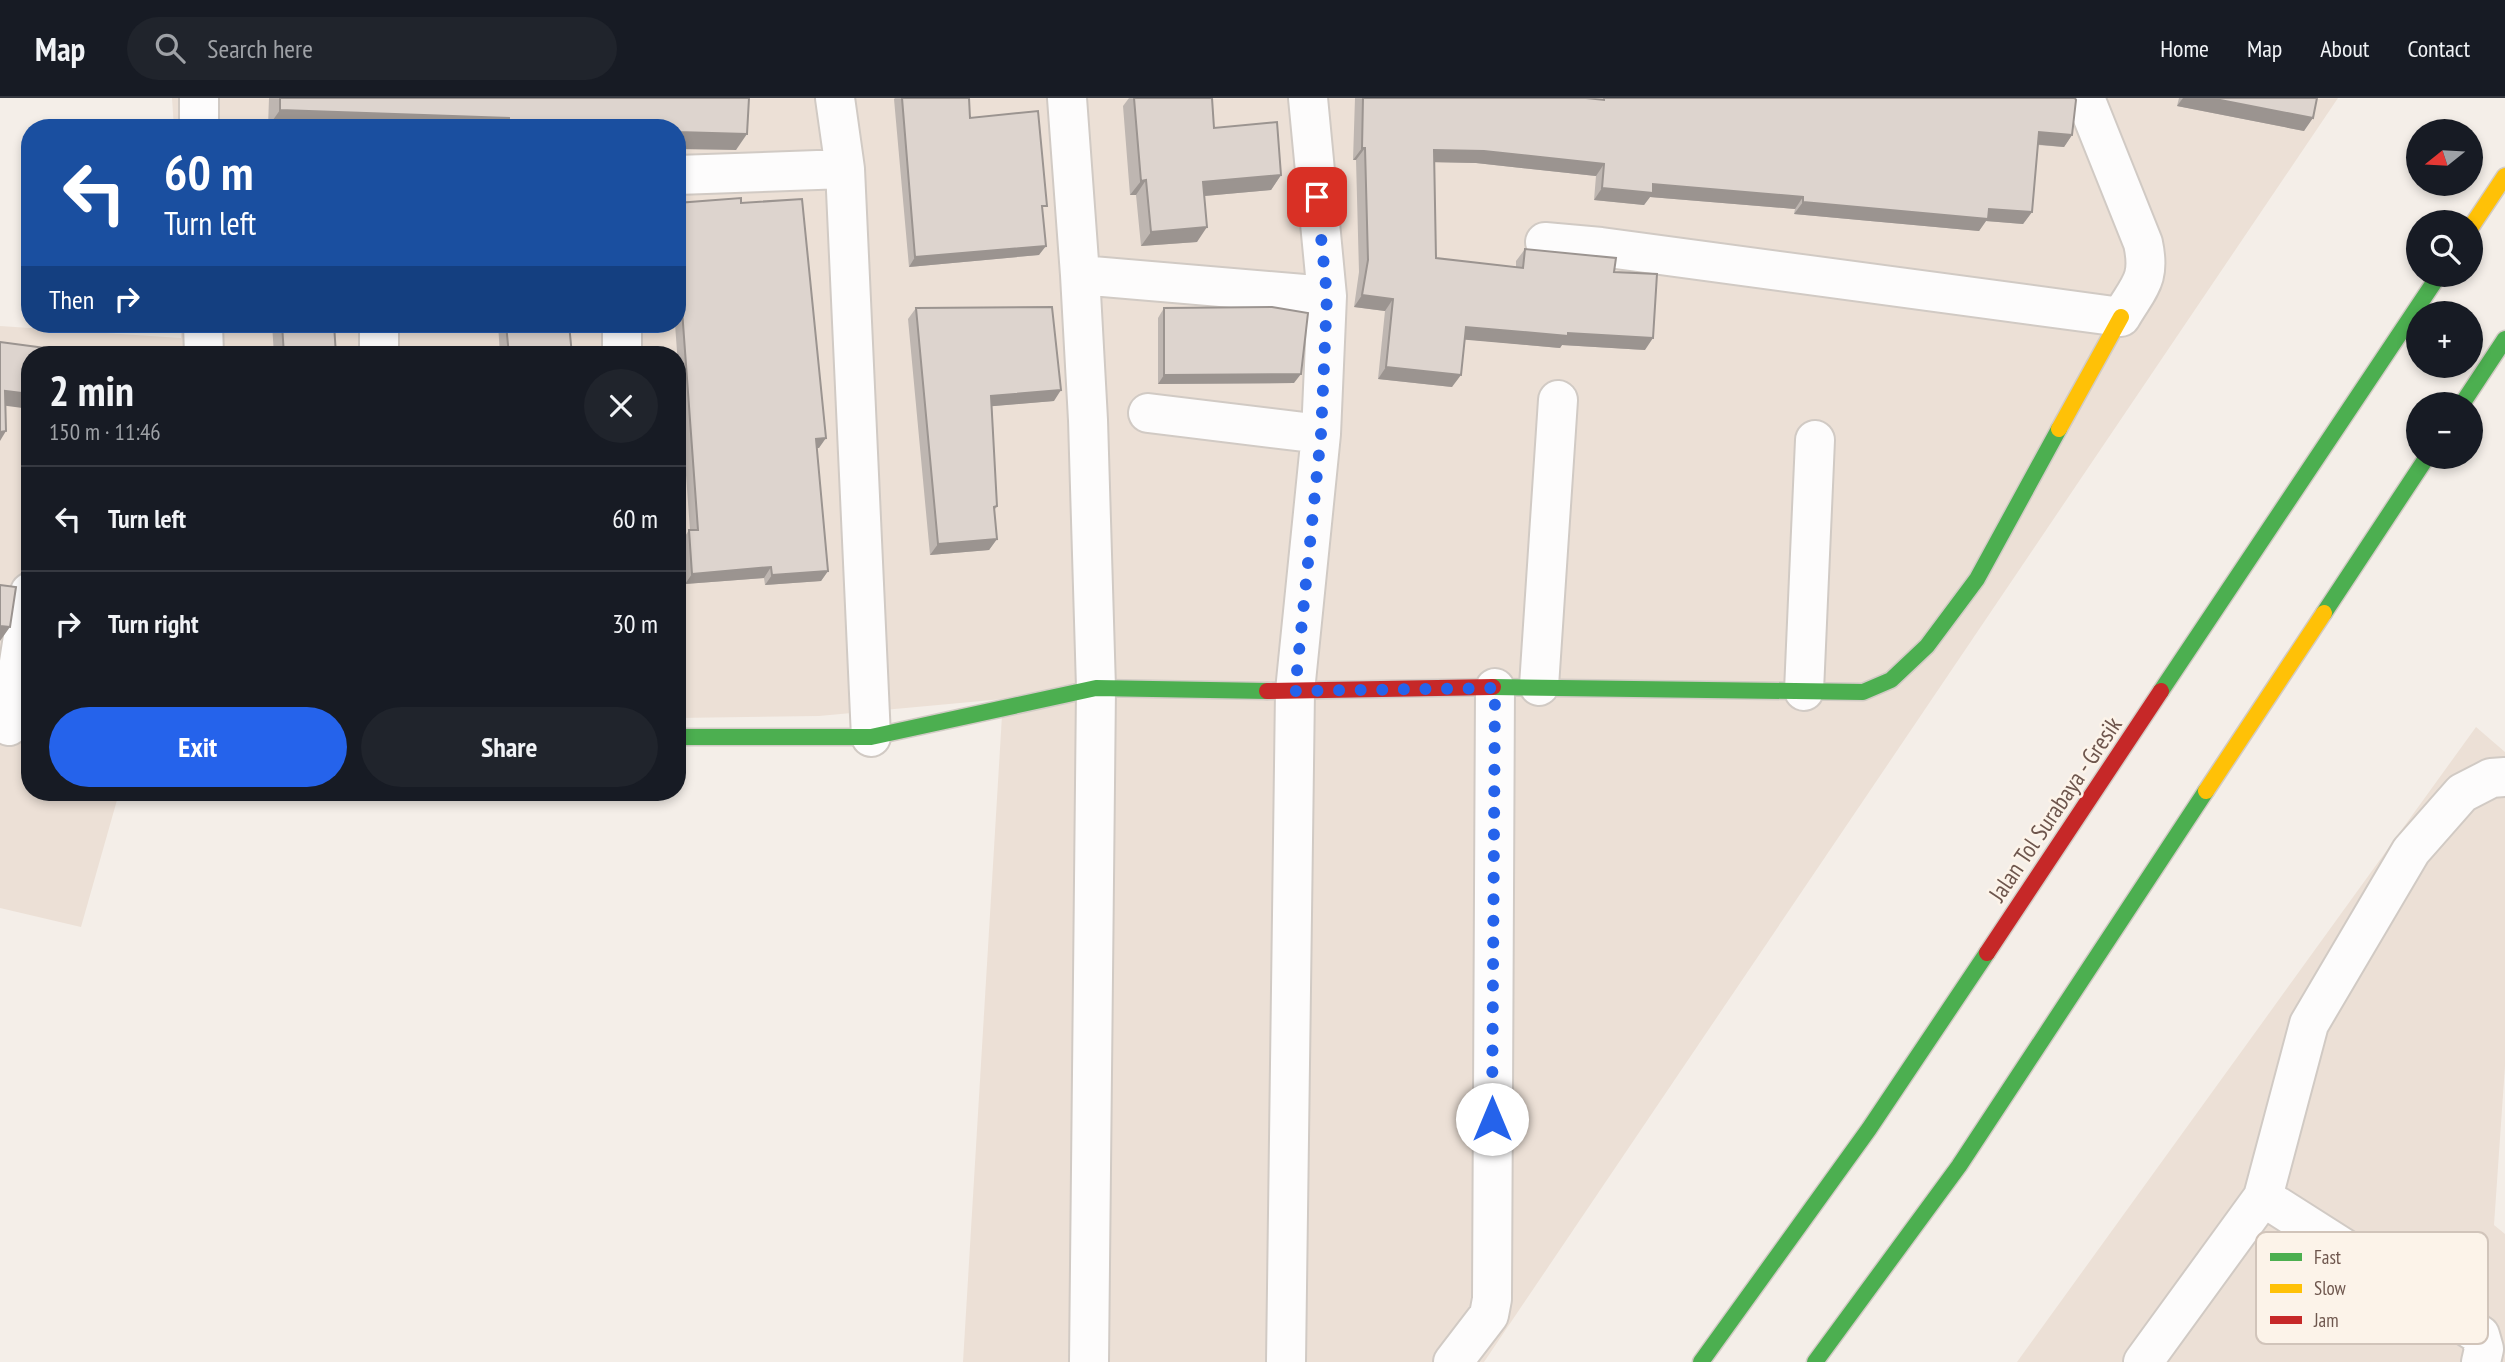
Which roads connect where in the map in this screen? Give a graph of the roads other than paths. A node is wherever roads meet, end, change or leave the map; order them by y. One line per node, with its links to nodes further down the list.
1 (199, 98): 6 (street)
2 (835, 98): 7 (street)
3 (1067, 98): 12 (street)
4 (1308, 98): 14 (street)
5 (2085, 98): 15 (street)
6 (199, 119)
7 (845, 169): 8 (street); 31 (street)
8 (686, 175)
9 (2505, 176): 10 (main road)
10 (2482, 210)
11 (1545, 242): 15 (street)
12 (1080, 275): 14 (street); 25 (street)
13 (2431, 287): 39 (main road, Jalan Tol Surabaya - Gresik)
14 (1327, 296): 20 (street)
15 (2121, 317): 28 (main road)
16 (2505, 339): 17 (main road)
17 (2470, 392)
18 (1558, 400): 24 (street)
19 (1148, 413): 20 (street)
20 (1321, 434): 27 (street)
21 (1815, 440): 28 (street)
22 (2419, 469): 40 (main road)
23 (21, 664): 29 (street)
24 (1539, 686): 26 (main road); 28 (main road)
25 (1096, 688): 27 (main road); 31 (main road); 36 (street)
26 (1495, 688): 27 (main road); 38 (street)
27 (1295, 691): 37 (street)
28 (1804, 691)
29 (13, 728)
30 (686, 737): 31 (main road)
31 (872, 737)
32 (2505, 777): 33 (street)
33 (2263, 1197): 34 (street); 41 (street)
34 (2318, 1232)
35 (2483, 1344): 42 (street)
36 (1089, 1362)
37 (1286, 1362)
38 (1453, 1362)
39 (1701, 1362)
40 (1815, 1362)
41 (2143, 1362)
42 (2481, 1362)

